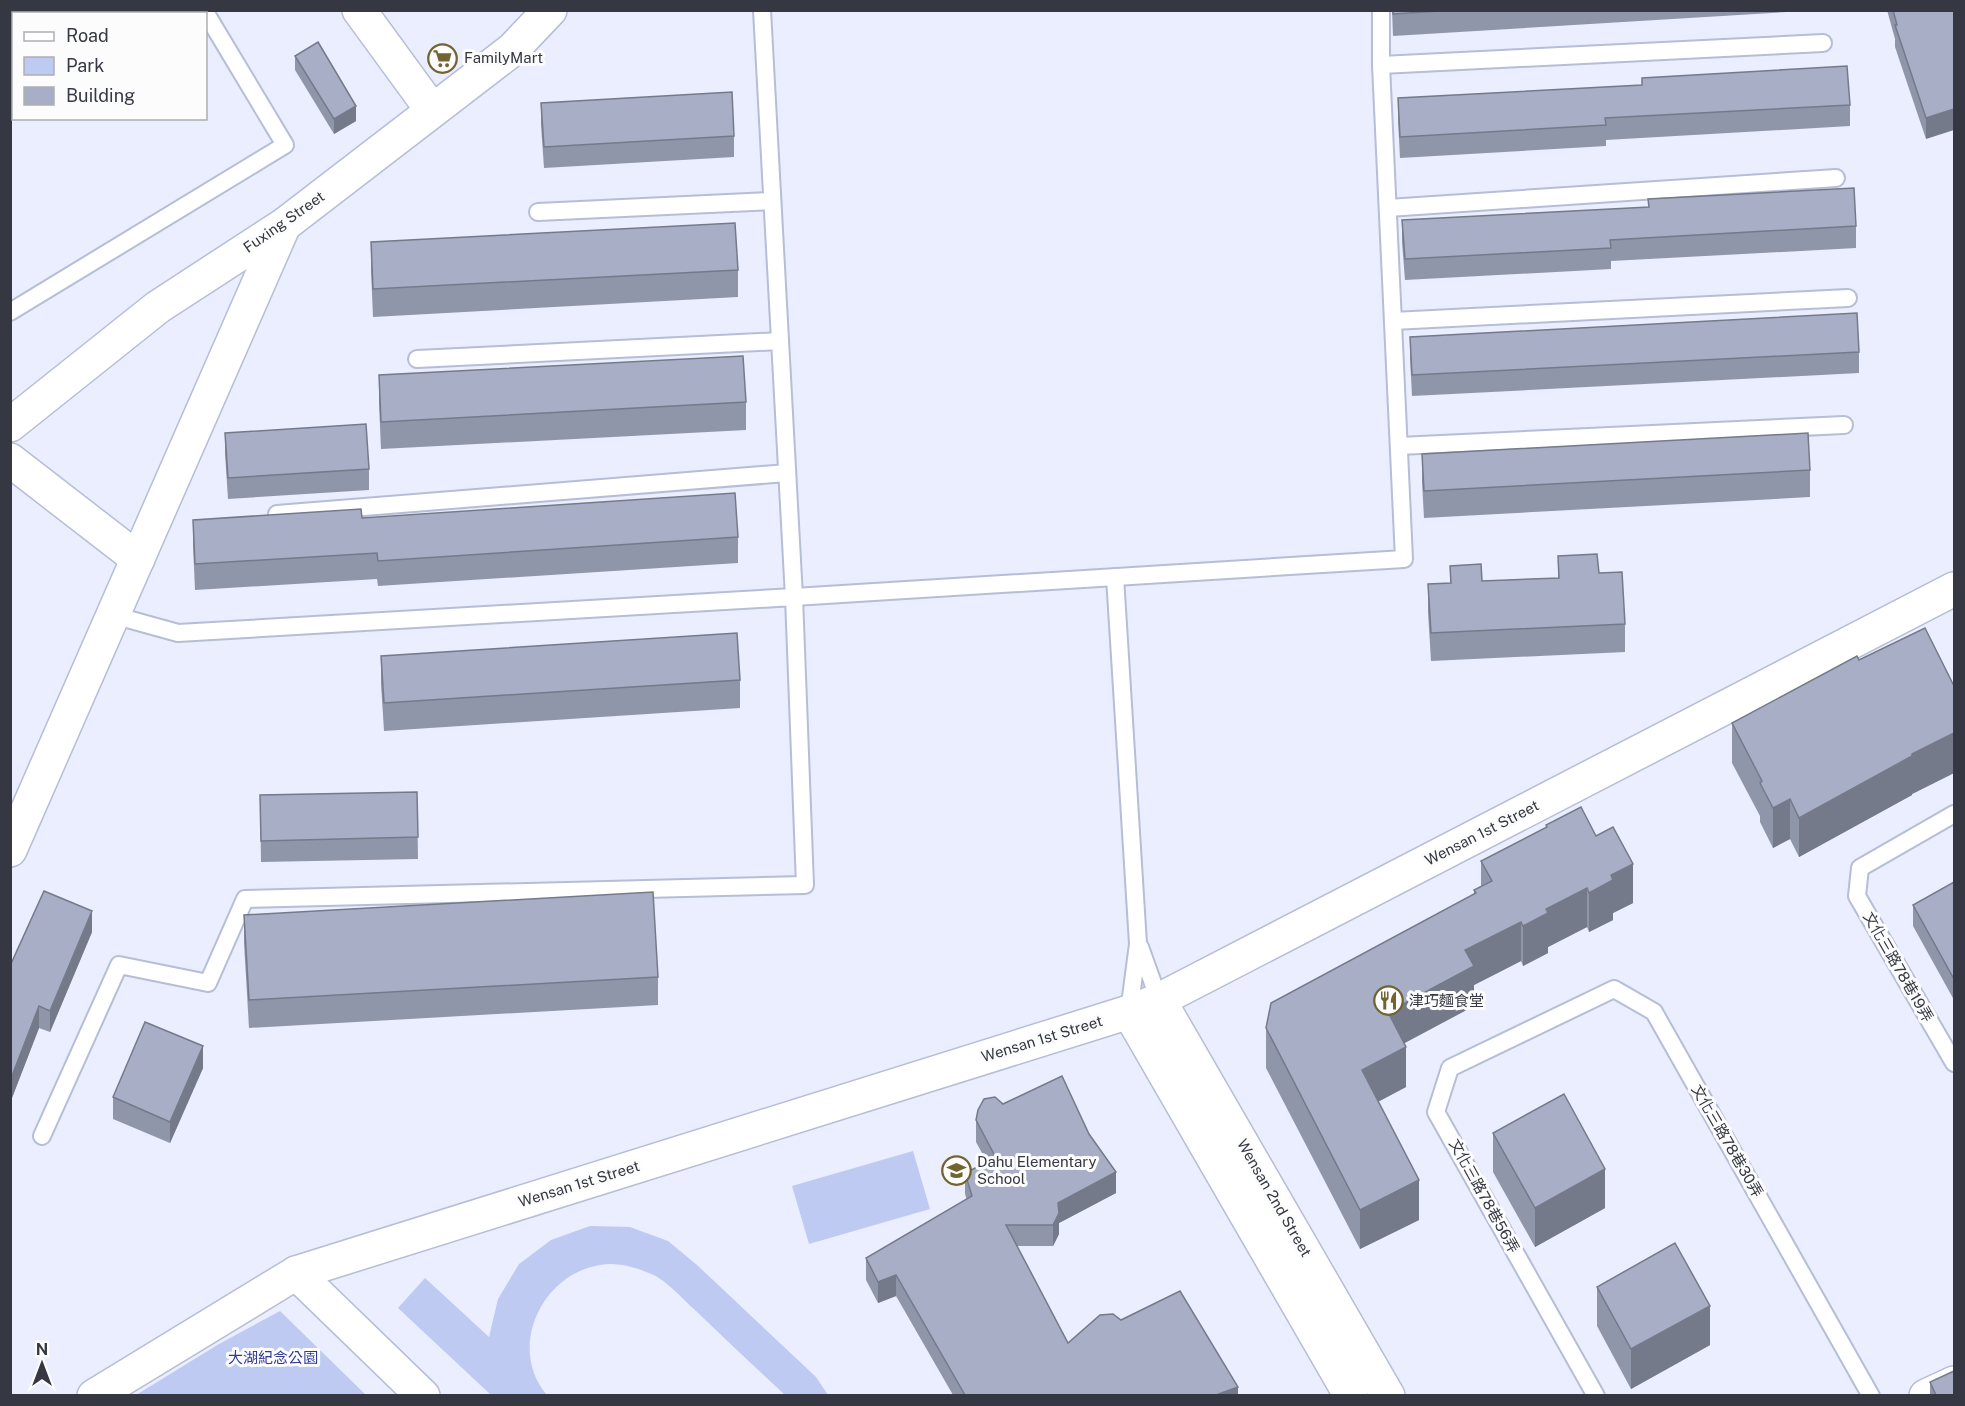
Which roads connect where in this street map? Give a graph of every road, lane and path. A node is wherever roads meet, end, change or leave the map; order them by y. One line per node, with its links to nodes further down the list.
1 (359, 10): 8 (street)
2 (550, 10): 8 (street, Fuxing Street)
3 (762, 10): 10 (lane)
4 (1381, 10): 7 (lane)
5 (207, 15): 15 (lane)
6 (1823, 42): 7 (lane)
7 (1381, 65): 11 (lane)
8 (432, 110): 13 (street, Fuxing Street)
9 (1836, 178): 11 (lane)
10 (772, 201): 12 (lane); 17 (lane)
11 (1388, 208): 16 (lane)
12 (538, 212)
13 (284, 225): 19 (street, Fuxing Street); 25 (street)
14 (1848, 298): 16 (lane)
15 (10, 312)
16 (1393, 321): 21 (lane)
17 (780, 341): 18 (lane); 23 (lane)
18 (417, 360)
19 (10, 425)
20 (1844, 425): 21 (lane)
21 (1399, 446): 26 (lane)
22 (10, 460): 25 (street)
23 (787, 473): 24 (lane); 28 (lane)
24 (276, 514)
25 (138, 558): 29 (street)
26 (1115, 577): 28 (lane); 32 (lane)
27 (1954, 589): 33 (street, Wensan 1st Street)
28 (794, 597): 29 (lane); 36 (lane)
29 (113, 615): 31 (street)
30 (1954, 814): 35 (lane, 文化三路78巷19弄)
31 (10, 850)
32 (1138, 944): 33 (lane); 33 (lane)
33 (1144, 1006): 37 (street, Wensan 1st Street); 41 (street); 42 (street, Wensan 2nd Street)
34 (1527, 1031): 43 (lane, 文化三路78巷56弄); 44 (lane, 文化三路78巷30弄)
35 (1954, 1063)
36 (42, 1137)
37 (296, 1273): 39 (street, Wensan 1st Street); 40 (street)
38 (1954, 1383): 45 (street)
39 (94, 1395)
40 (423, 1395)
41 (1351, 1395)
42 (1388, 1395)
43 (1596, 1395)
44 (1871, 1395)
45 (1926, 1395)

